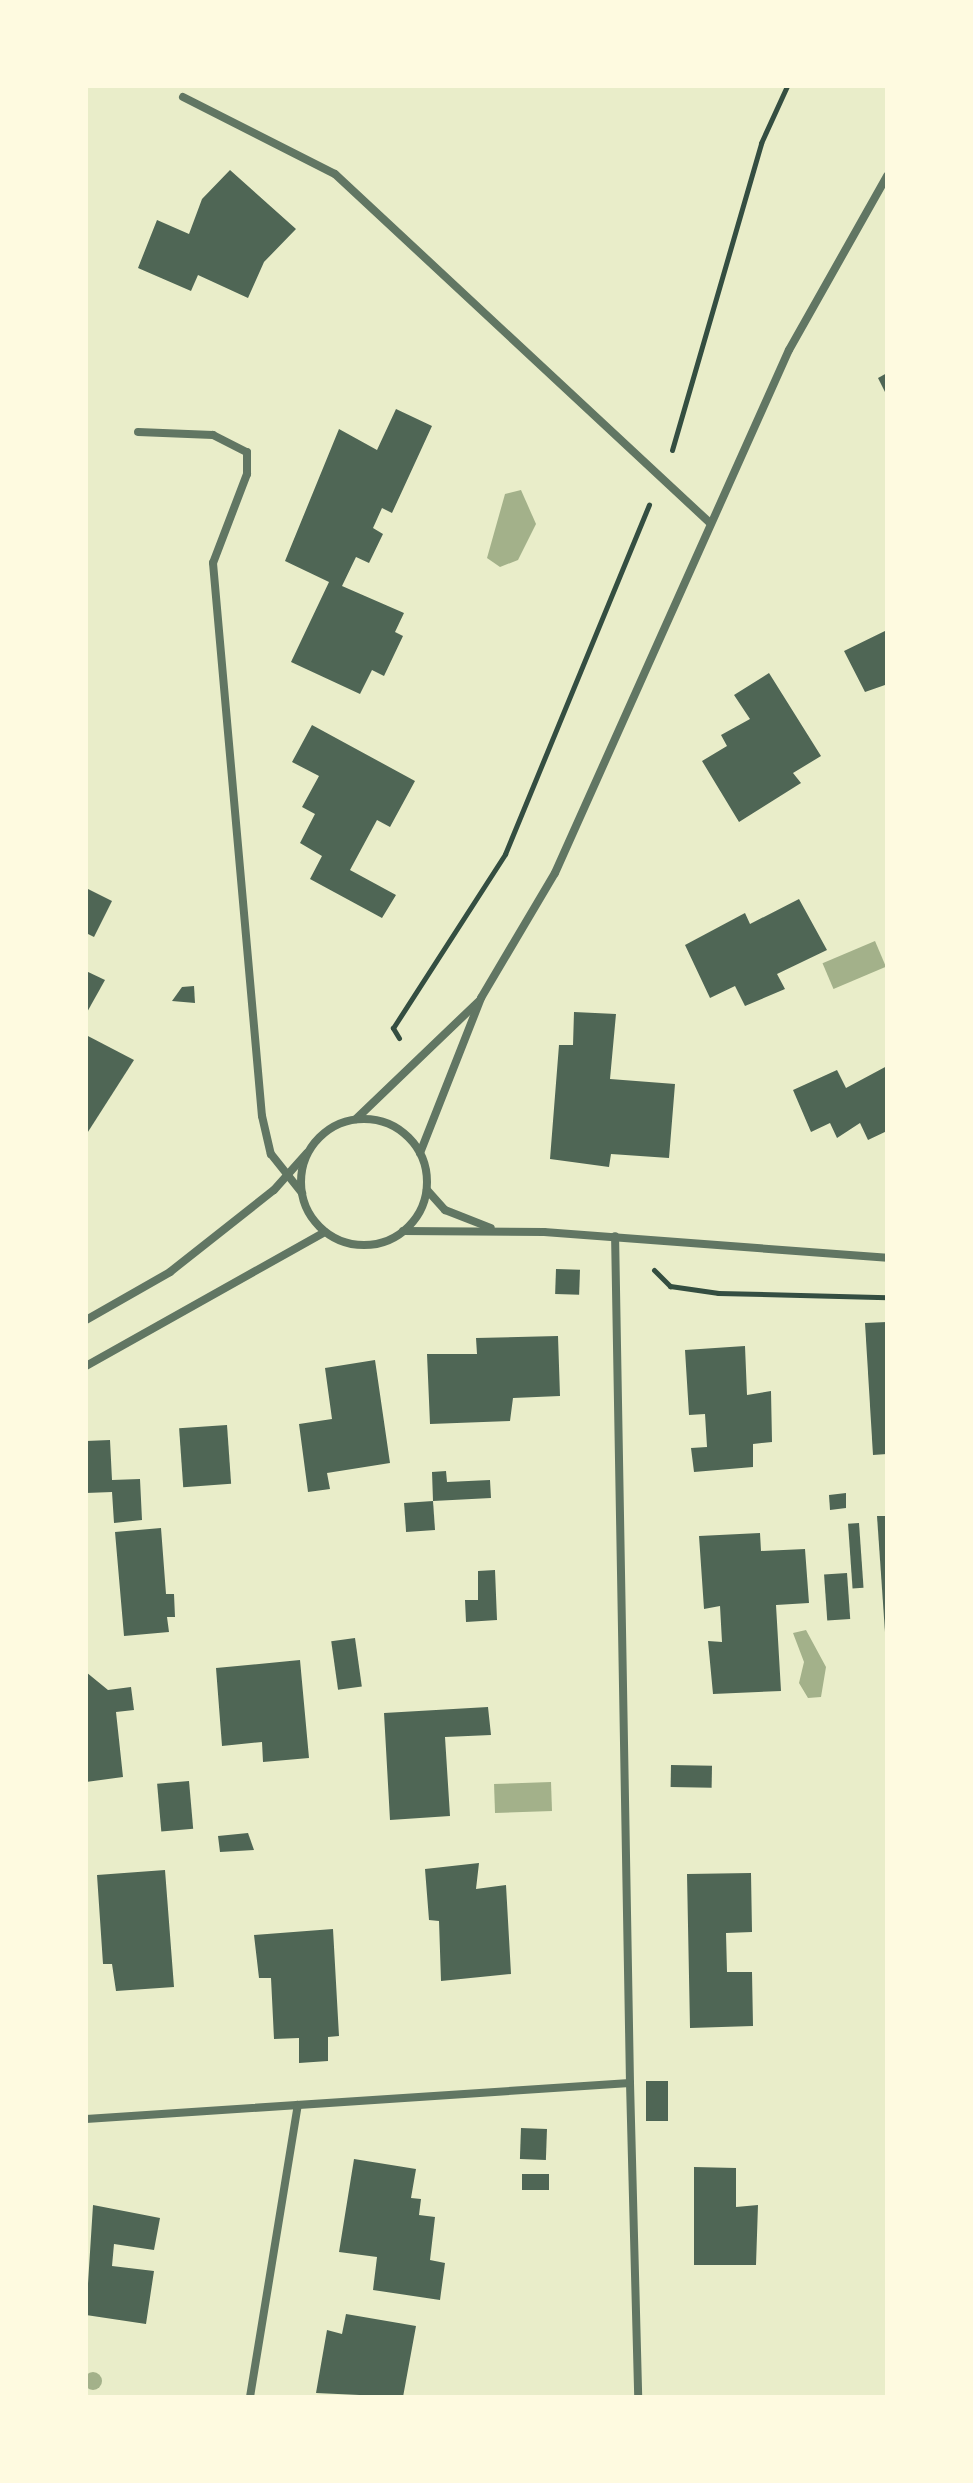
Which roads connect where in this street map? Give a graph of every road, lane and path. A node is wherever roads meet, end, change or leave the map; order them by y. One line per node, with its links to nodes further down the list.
1 (787, 86): 5 (path)
2 (183, 97): 5 (street)
3 (887, 176): 6 (street)
4 (138, 432): 12 (street)
5 (661, 476): 6 (street); 8 (path)
6 (710, 523): 7 (street)
7 (481, 998): 9 (street); 11 (street)
8 (405, 1048)
9 (356, 1119): 10 (street); 11 (street)
10 (310, 1149): 12 (street); 14 (street)
11 (420, 1153): 13 (street)
12 (287, 1175): 14 (street); 22 (street)
13 (427, 1190): 15 (street); 16 (street)
14 (302, 1193): 17 (street)
15 (403, 1231): 16 (street); 17 (street)
16 (500, 1231): 18 (street)
17 (325, 1232): 23 (street)
18 (615, 1236): 19 (street); 24 (street)
19 (655, 1241): 20 (street); 21 (path)
20 (887, 1258)
21 (887, 1297)
22 (86, 1320)
23 (86, 1366)
24 (630, 2083): 25 (street); 28 (street)
25 (298, 2105): 26 (street); 27 (street)
26 (86, 2119)
27 (250, 2397)
28 (638, 2397)

